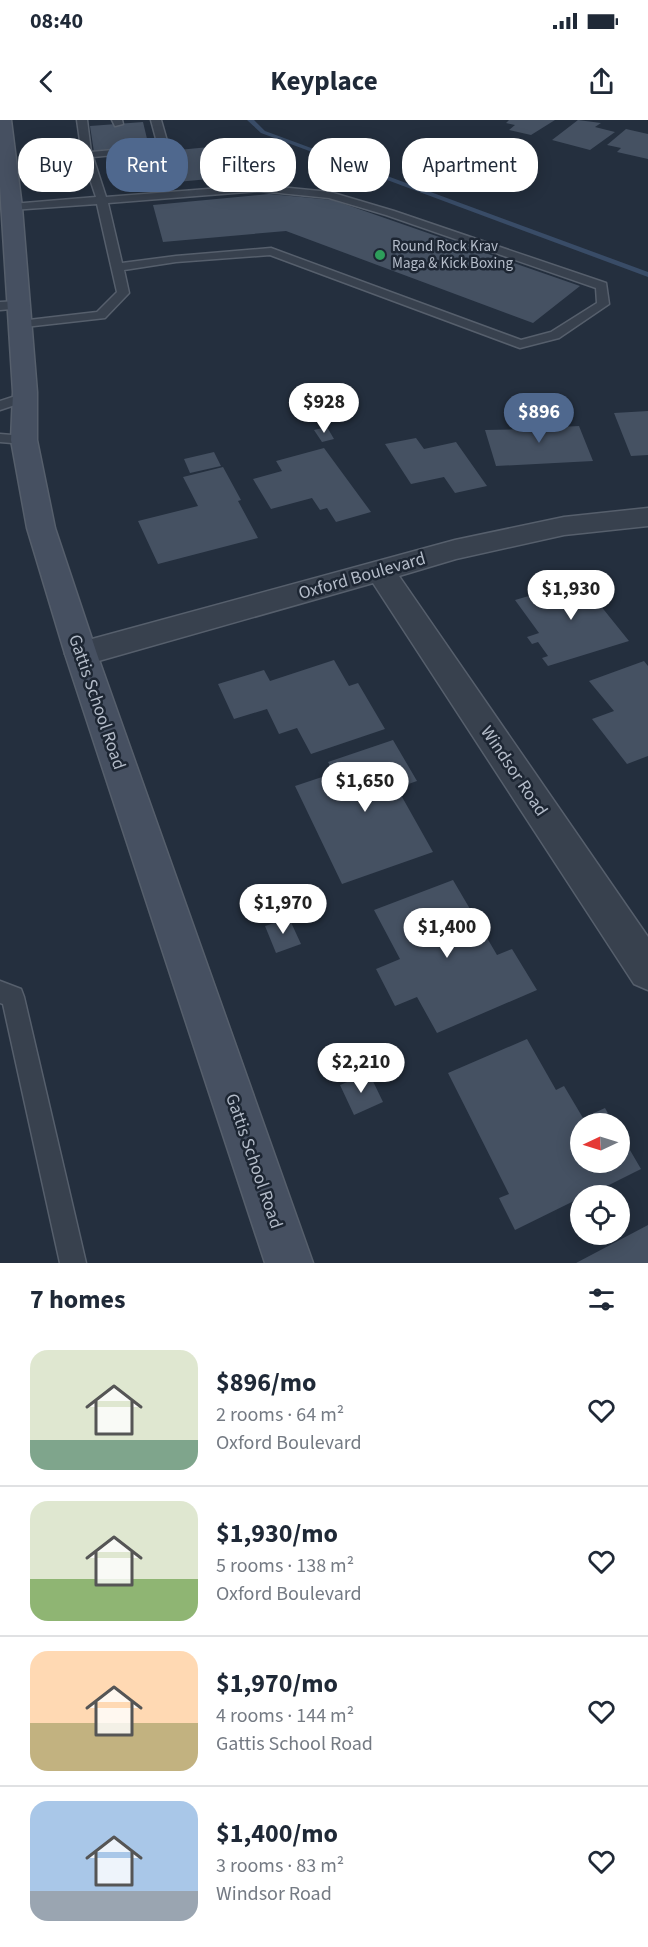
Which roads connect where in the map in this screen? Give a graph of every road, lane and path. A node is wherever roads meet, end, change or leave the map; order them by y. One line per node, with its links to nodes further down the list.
1 (2, 120): 7 (main road, Gattis School Road)
2 (82, 120): 4 (lane)
3 (156, 120): 5 (lane)
4 (85, 138)
5 (94, 154)
6 (94, 176): 8 (lane)
7 (7, 191): 8 (lane); 10 (main road, Gattis School Road)
8 (102, 201): 9 (lane); 9 (lane)
9 (119, 267): 10 (lane)
10 (13, 312): 11 (main road, Gattis School Road)
11 (12, 401): 12 (main road, Gattis School Road)
12 (12, 439): 15 (main road, Gattis School Road)
13 (648, 517): 14 (street, Oxford Boulevard)
14 (380, 571): 15 (street, Oxford Boulevard); 16 (street, Windsor Road)
15 (81, 654): 19 (main road, Gattis School Road)
16 (648, 971)
17 (0, 992): 18 (lane)
18 (73, 1263)
19 (289, 1263)

